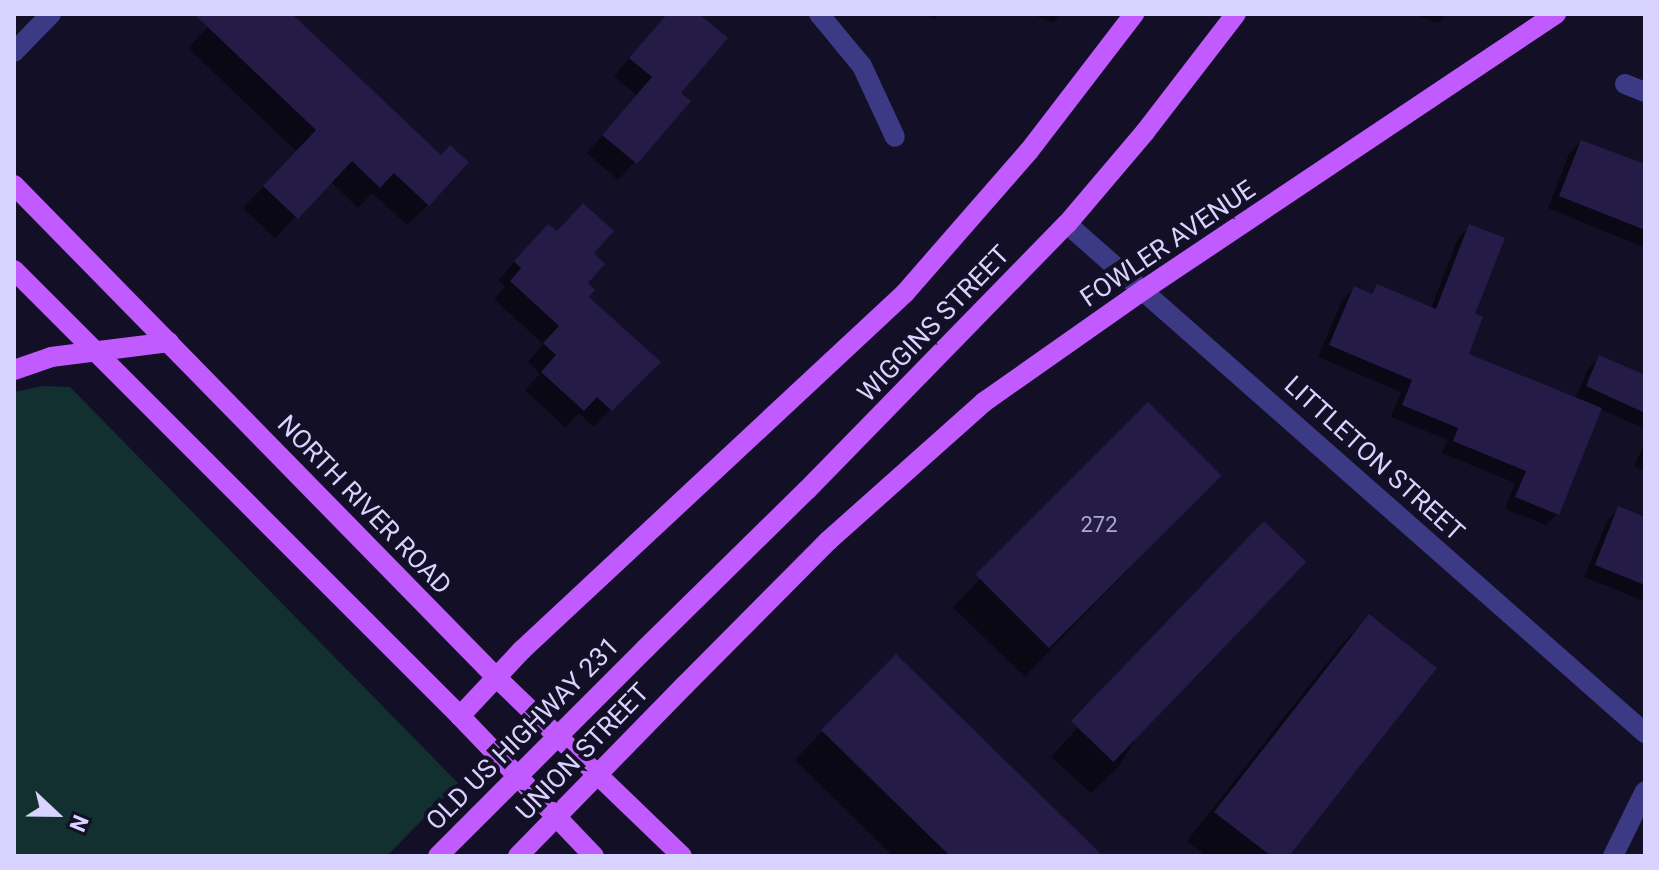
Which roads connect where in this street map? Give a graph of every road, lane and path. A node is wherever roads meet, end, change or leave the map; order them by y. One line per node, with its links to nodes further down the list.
1 (51, 14): 6 (street)
2 (819, 14): 9 (street)
3 (1134, 14): 18 (main road)
4 (1236, 14): 11 (main road, WIGGINS STREET)
5 (1556, 14): 13 (main road, FOWLER AVENUE)
6 (14, 52)
7 (1625, 84): 8 (street)
8 (1645, 92)
9 (895, 137)
10 (14, 185): 14 (main road, NORTH RIVER ROAD)
11 (1067, 224): 13 (street, LITTLETON STREET); 17 (main road, WIGGINS STREET)
12 (14, 270): 15 (main road)
13 (1145, 289): 19 (main road, FOWLER AVENUE); 21 (street, LITTLETON STREET)
14 (169, 342): 15 (main road); 18 (main road, NORTH RIVER ROAD)
15 (96, 352): 16 (main road); 20 (main road)
16 (14, 370)
17 (645, 649): 23 (main road, OLD US HIGHWAY 231, bridge)
18 (496, 677): 20 (main road); 26 (main road, NORTH RIVER ROAD)
19 (685, 685): 24 (main road, UNION STREET, bridge)
20 (460, 716): 25 (main road)
21 (1645, 733)
22 (1645, 791): 27 (street)
23 (438, 856)
24 (518, 856)
25 (594, 856)
26 (682, 856)
27 (1613, 856)

